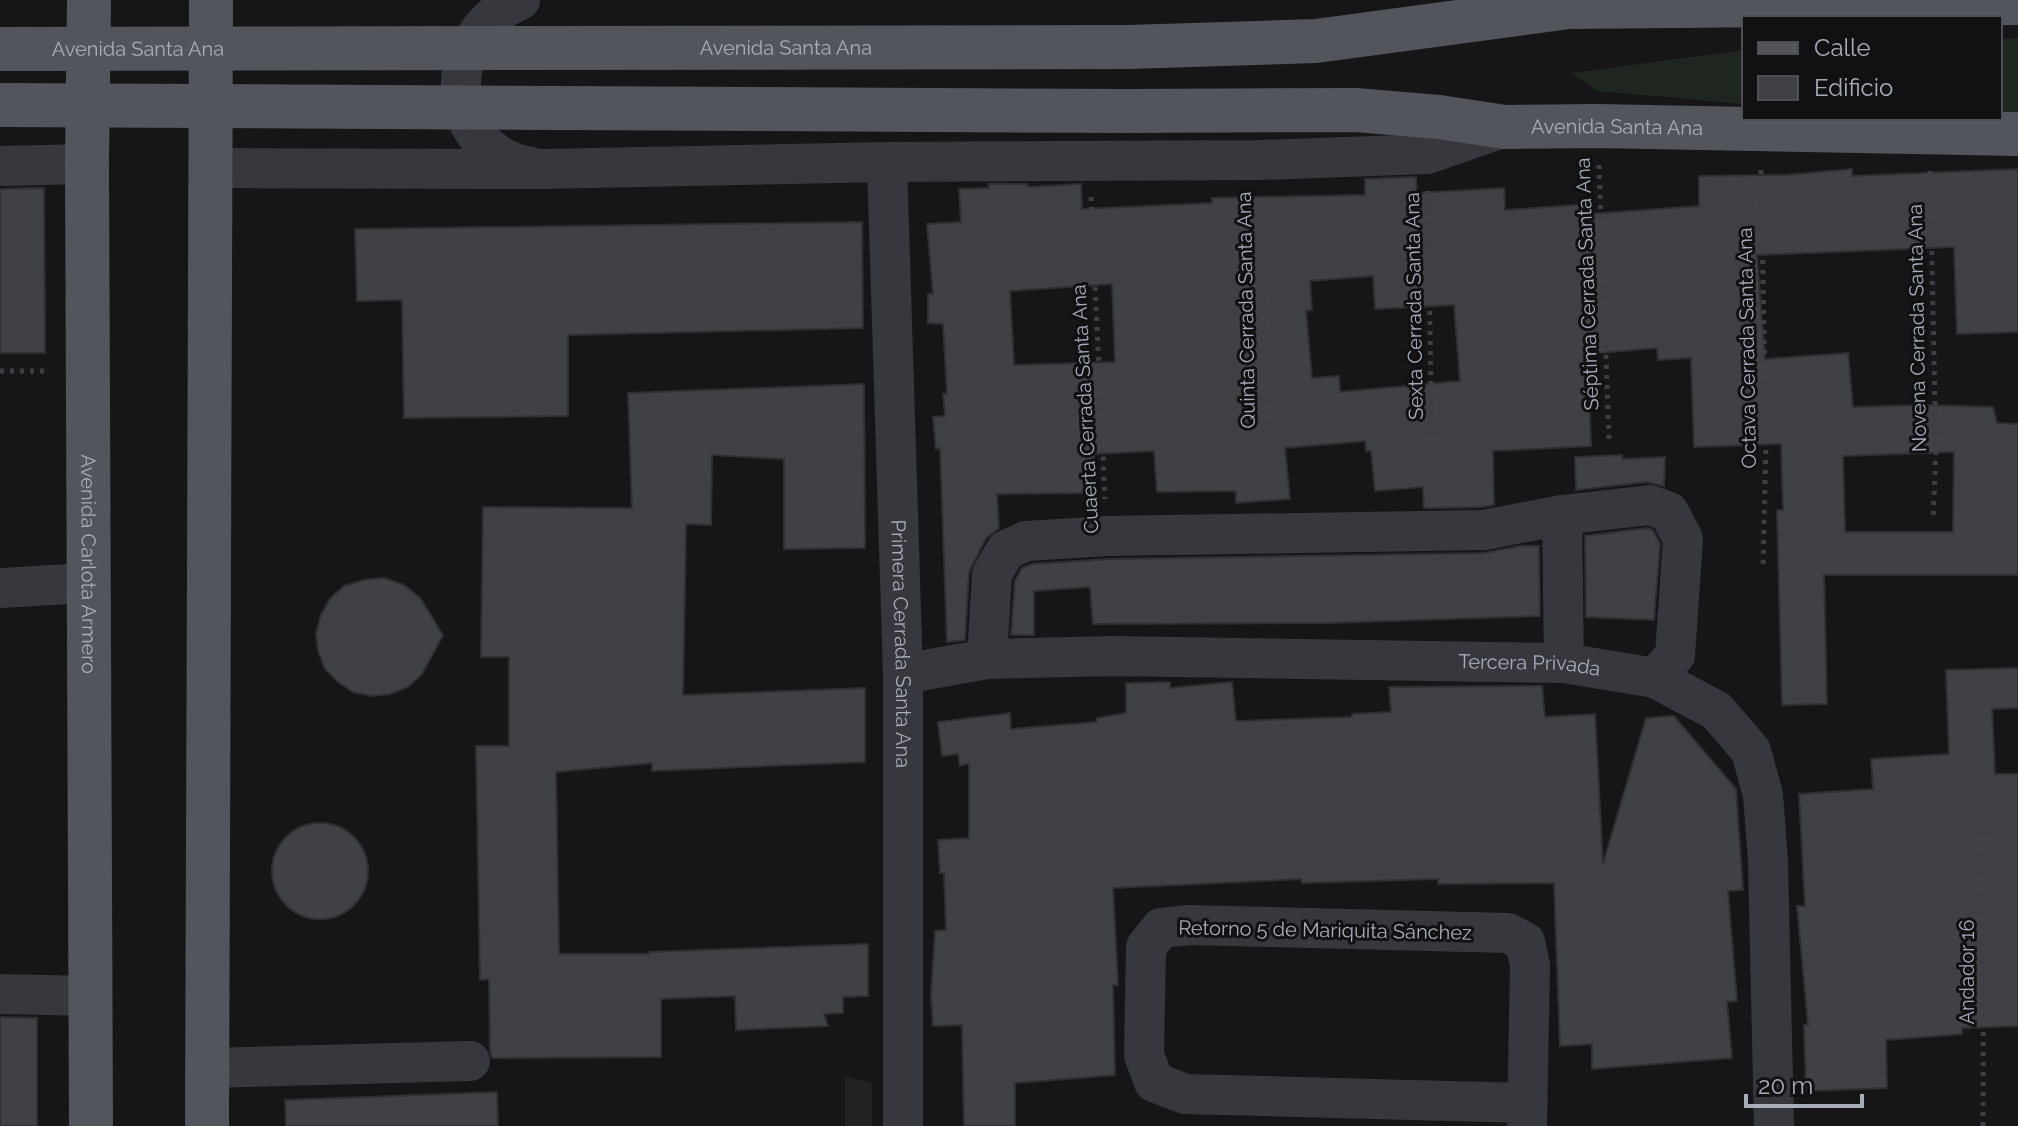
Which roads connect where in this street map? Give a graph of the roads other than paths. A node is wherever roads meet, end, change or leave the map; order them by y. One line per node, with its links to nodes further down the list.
1 (89, 0): 12 (main road, Avenida Carlota Armero)
2 (211, 0): 14 (main road)
3 (520, 0): 15 (street)
4 (1483, 0): 6 (street, Avenida Santa Ana)
5 (2018, 3): 6 (main road, Avenida Santa Ana)
6 (1569, 7): 7 (main road, Avenida Santa Ana, bridge)
7 (0, 49)
8 (0, 105): 9 (main road, Avenida Santa Ana, bridge)
9 (1505, 127): 10 (main road, Avenida Santa Ana); 11 (street, Avenida Santa Ana)
10 (2018, 134)
11 (887, 162): 15 (street, Avenida Santa Ana); 21 (street, Primera Cerrada Santa Ana)
12 (87, 164): 13 (street); 17 (main road, Avenida Carlota Armero)
13 (0, 166)
14 (211, 168): 15 (street, Avenida Santa Ana); 26 (main road)
15 (542, 169)
16 (1562, 515): 19 (street); 20 (street); 22 (street)
17 (88, 583): 18 (street); 24 (main road, Avenida Carlota Armero)
18 (0, 588)
19 (987, 659): 20 (street, Tercera Privada); 21 (street, Tercera Privada)
20 (1564, 663): 22 (street, Tercera Privada)
21 (903, 674): 30 (street, Primera Cerrada Santa Ana)
22 (1655, 678): 31 (street, Tercera Privada)
23 (0, 994): 24 (street)
24 (92, 996): 28 (main road, Avenida Carlota Armero)
25 (470, 1061): 26 (street)
26 (207, 1068): 29 (main road)
27 (1527, 1115): 27 (street, Retorno 5 de Mariquita Sánchez)
28 (91, 1126)
29 (207, 1126)
30 (903, 1126)
31 (1774, 1126)

